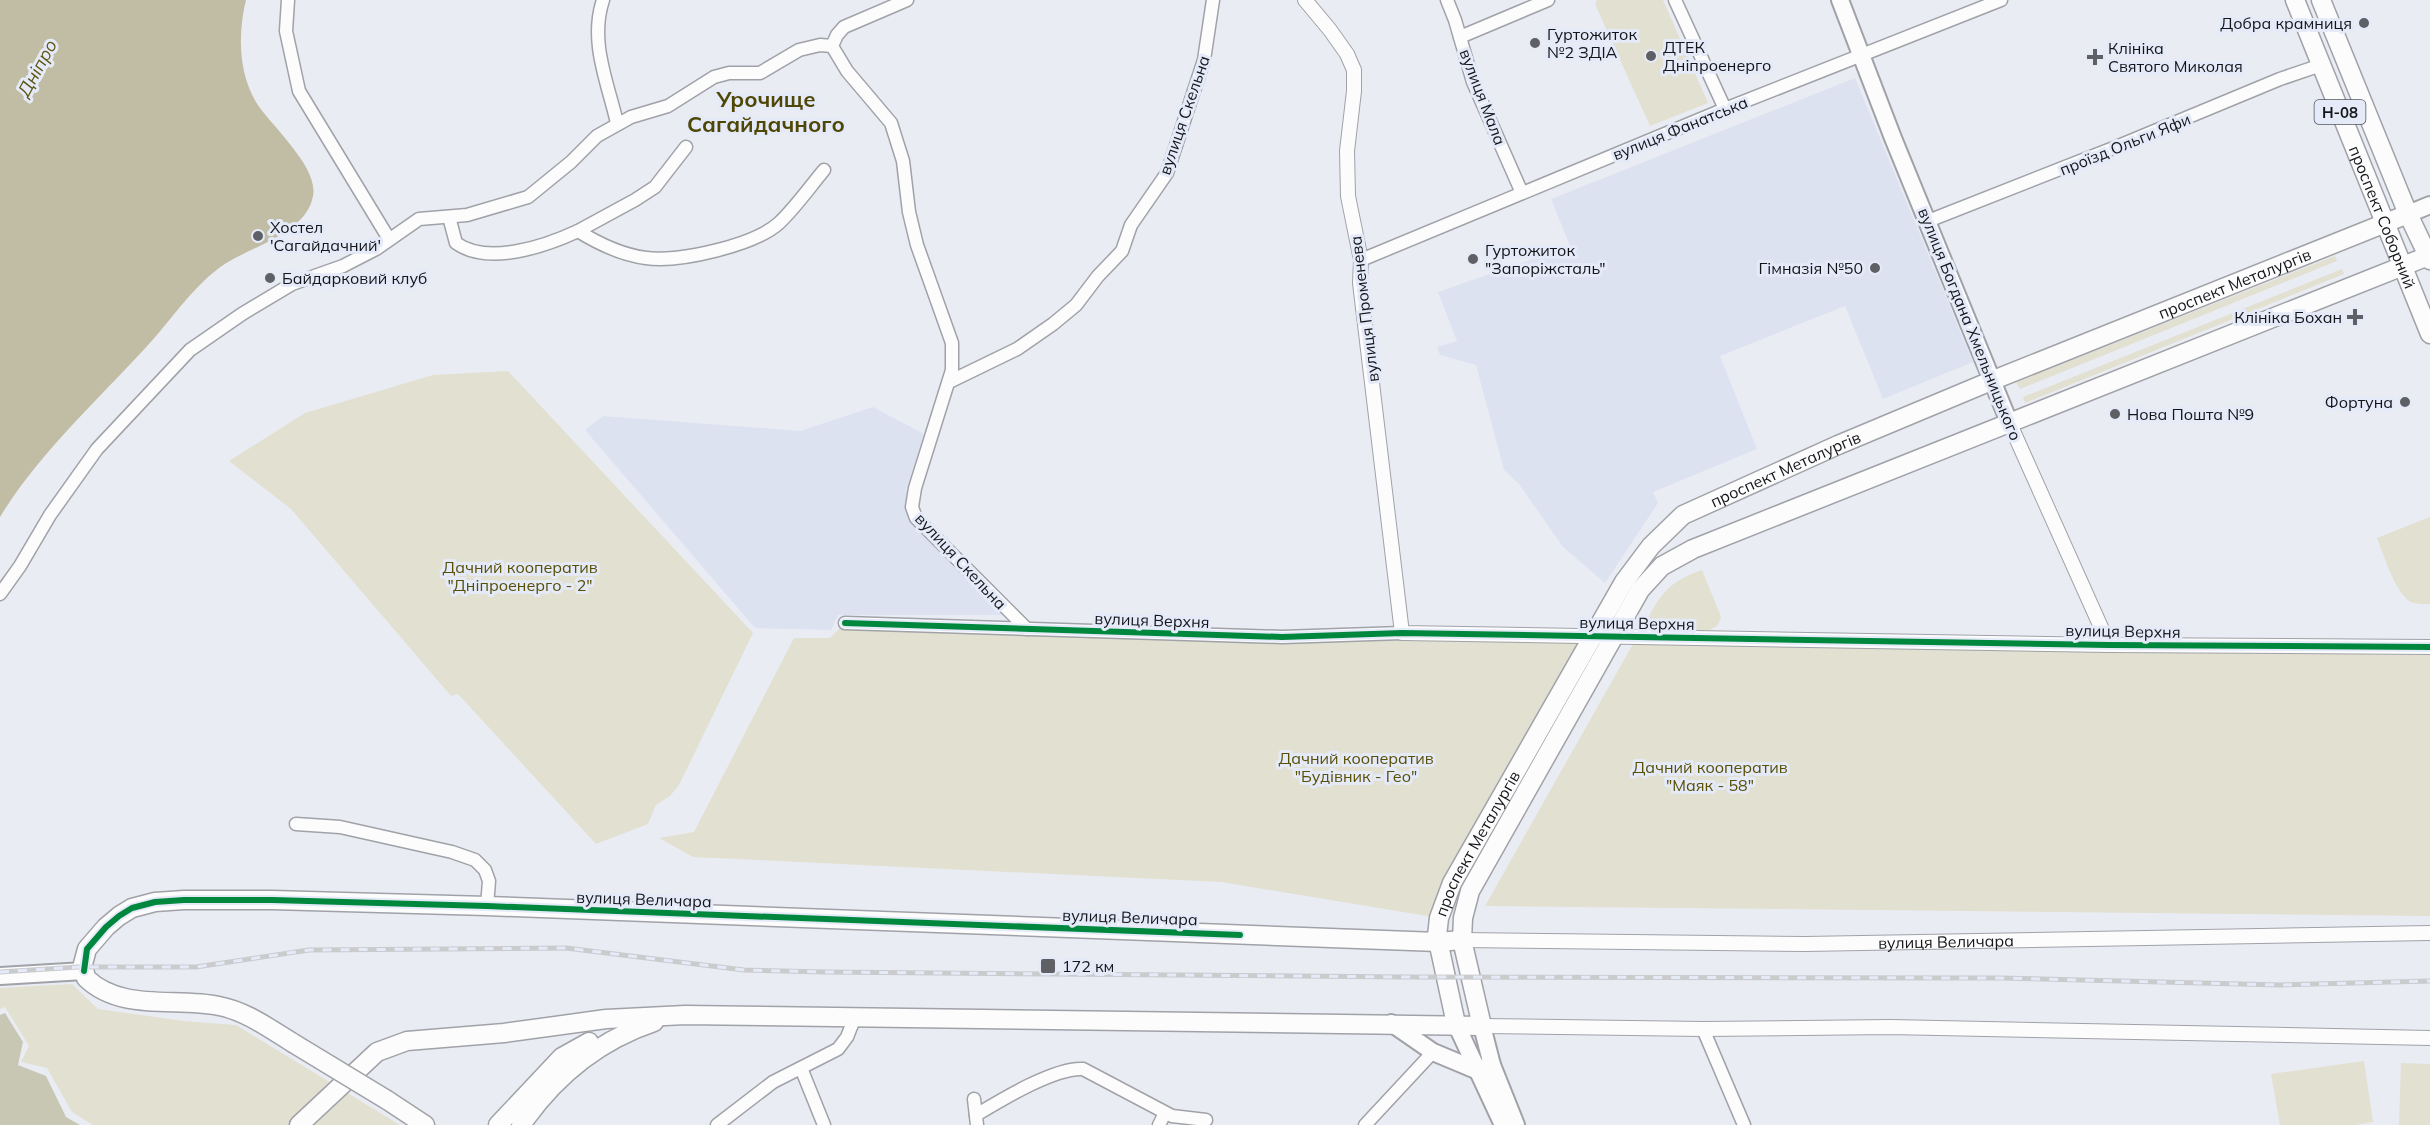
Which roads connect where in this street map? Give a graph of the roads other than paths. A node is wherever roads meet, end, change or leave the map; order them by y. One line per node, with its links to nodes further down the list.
1 (288, 0): 28 (street)
2 (603, 0): 18 (street)
3 (907, 0): 14 (street)
4 (1213, 0): 34 (street, вулиця Скельна)
5 (1305, 0): 30 (street, вулиця Променева)
6 (1447, 0): 13 (street, вулиця Мала)
7 (1548, 0): 13 (street)
8 (1675, 0): 17 (street)
9 (1840, 0): 15 (main road, вулиця Богдана Хмельницького)
10 (2001, 0): 15 (street, вулиця Фанатська)
11 (2295, 0): 16 (main road, проспект Соборний / Н-08)
12 (2321, 0): 23 (main road, проспект Соборний / Н-08)
13 (1460, 37): 21 (street, вулиця Мала)
14 (832, 45): 18 (street); 34 (street, вулиця Скельна)
15 (1862, 56): 17 (street, вулиця Фанатська); 25 (main road, вулиця Богдана Хмельницького)
16 (2321, 65): 25 (street, проїзд Ольги Яфи); 26 (main road, проспект Соборний / Н-08)
17 (1725, 109): 21 (street, вулиця Фанатська)
18 (617, 123): 24 (street)
19 (686, 147): 27 (street)
20 (824, 170): 27 (street)
21 (1522, 193): 30 (street, вулиця Фанатська)
22 (2430, 205): 23 (main road, проспект Металургів)
23 (2408, 214): 26 (main road, проспект Металургів); 29 (main road, проспект Соборний / Н-08)
24 (448, 217): 27 (street); 28 (street)
25 (1928, 221): 33 (main road, вулиця Богдана Хмельницького)
26 (2386, 223): 31 (main road, проспект Соборний / Н-08); 33 (main road, проспект Металургів)
27 (578, 231)
28 (389, 239): 38 (street)
29 (2429, 257): 31 (main road, проспект Металургів)
30 (1361, 260): 41 (street, вулиця Променева)
31 (2402, 265): 32 (main road, проспект Соборний / Н-08); 35 (main road, проспект Металургів)
32 (2430, 334)
33 (1991, 381): 35 (main road, вулиця Богдана Хмельницького); 36 (main road, проспект Металургів)
34 (949, 382): 40 (street, вулиця Скельна)
35 (2009, 422): 37 (main road, проспект Металургів); 44 (street, вулиця Богдана Хмельницького)
36 (1677, 520): 37 (main road); 43 (main road, проспект Металургів)
37 (1693, 549): 42 (main road, проспект Металургів)
38 (0, 594)
39 (844, 623): 40 (street, вулиця Верхня)
40 (1027, 629): 41 (street, вулиця Верхня)
41 (1402, 633): 43 (street, вулиця Верхня)
42 (1615, 635): 43 (street, вулиця Верхня); 44 (street, вулиця Верхня); 49 (main road, проспект Металургів)
43 (1594, 636): 50 (main road, проспект Металургів)
44 (2109, 645): 45 (street, вулиця Верхня)
45 (2430, 647)
46 (296, 824): 47 (street)
47 (487, 906): 50 (main road, вулиця Величара); 51 (main road, вулиця Величара)
48 (2430, 933): 49 (street, вулиця Величара)
49 (1462, 940): 50 (main road, вулиця Величара); 58 (main road, проспект Металургів)
50 (1438, 942): 56 (main road, проспект Металургів)
51 (79, 971): 52 (main road); 69 (main road, bridge)
52 (0, 976)
53 (685, 1015): 54 (main road); 57 (main road); 68 (main road)
54 (855, 1017): 55 (main road); 62 (street)
55 (1391, 1023): 56 (main road); 61 (main road)
56 (1456, 1024): 58 (main road); 63 (main road)
57 (644, 1025): 70 (main road); 71 (main road)
58 (1482, 1026): 59 (street); 63 (main road)
59 (1703, 1029): 60 (street); 78 (street)
60 (2430, 1038)
61 (1433, 1052): 63 (main road); 75 (street)
62 (801, 1068): 72 (street); 73 (street)
63 (1484, 1068): 76 (main road); 77 (main road)
64 (974, 1099): 67 (street)
65 (1165, 1113): 66 (street); 67 (street); 74 (street)
66 (1206, 1119)
67 (977, 1120)
68 (299, 1125)
69 (425, 1125)
70 (498, 1125)
71 (521, 1125)
72 (717, 1125)
73 (824, 1125)
74 (1159, 1125)
75 (1365, 1125)
76 (1503, 1125)
77 (1516, 1125)
78 (1744, 1125)

